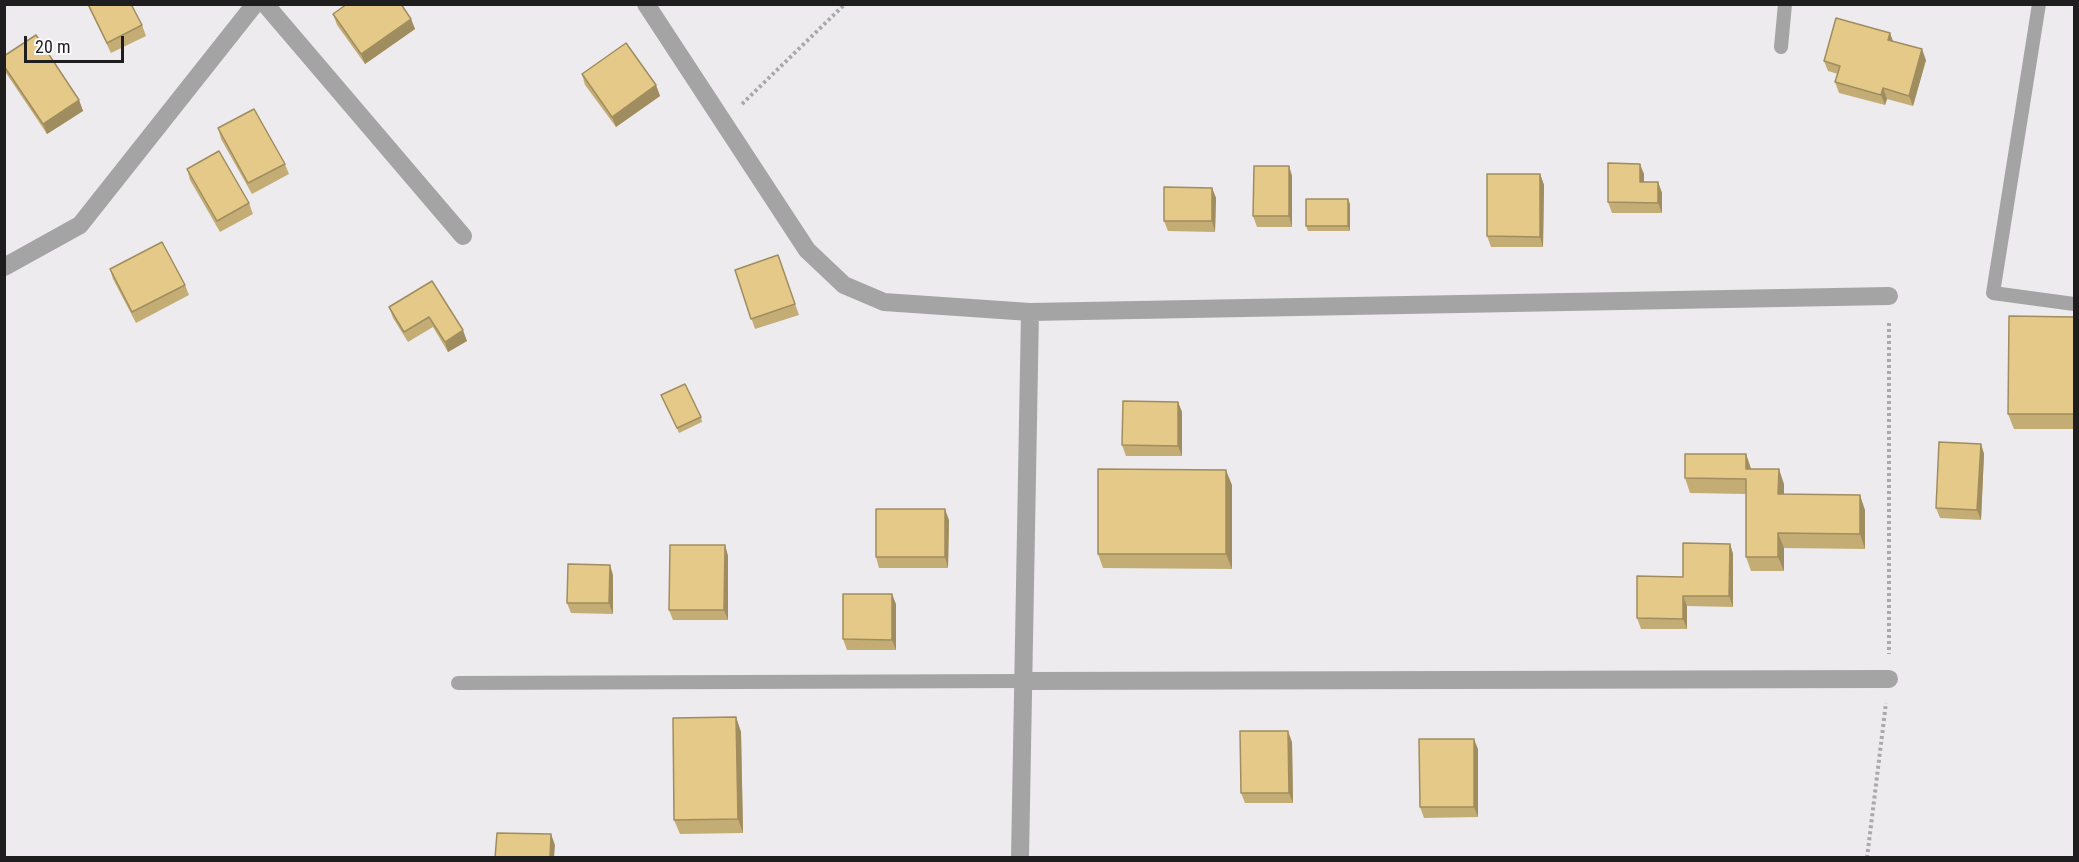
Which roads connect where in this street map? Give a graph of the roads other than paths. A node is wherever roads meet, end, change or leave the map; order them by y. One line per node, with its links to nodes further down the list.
1 (255, 4): 8 (street)
2 (265, 4): 7 (street)
3 (646, 4): 11 (street)
4 (1785, 4): 6 (lane)
5 (2039, 4): 10 (lane)
6 (1781, 47)
7 (463, 236)
8 (4, 267)
9 (1889, 296): 11 (street)
10 (2074, 304)
11 (1030, 312): 13 (street)
12 (1889, 679): 13 (street)
13 (1023, 681): 14 (lane); 15 (street)
14 (458, 683)
15 (1020, 858)

